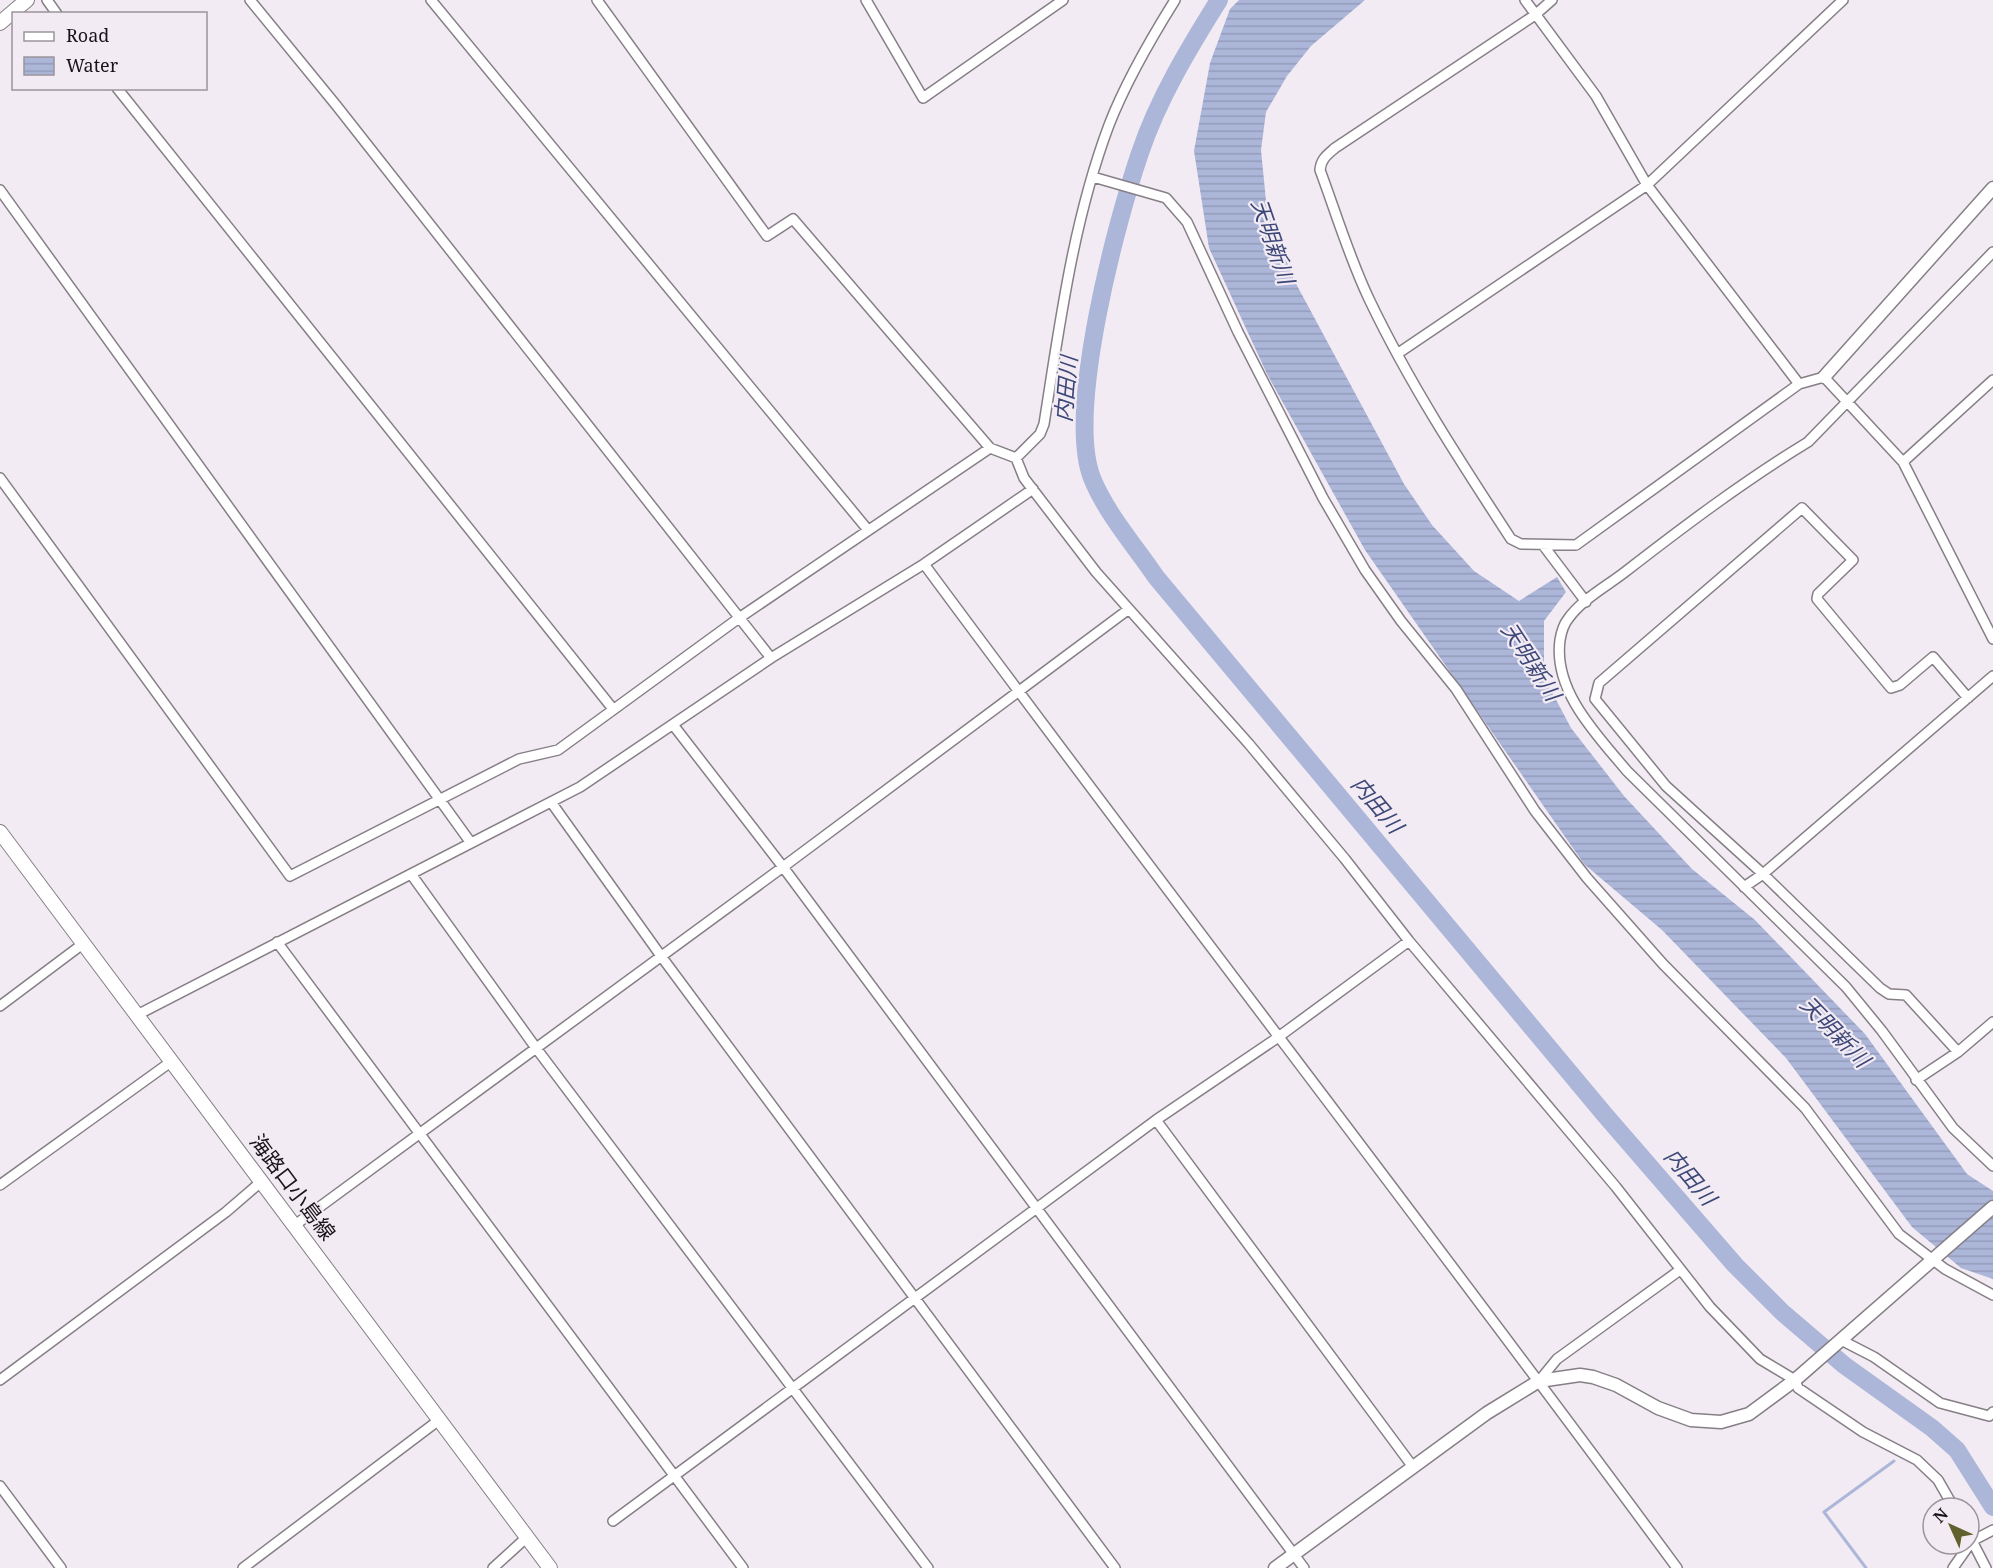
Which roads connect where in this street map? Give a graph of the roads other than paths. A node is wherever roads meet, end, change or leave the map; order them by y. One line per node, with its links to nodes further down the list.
1 (27, 0): 11 (main road)
2 (250, 0): 36 (street)
3 (431, 0): 31 (street)
4 (597, 0): 26 (street)
5 (867, 0): 6 (street)
6 (1063, 0)
7 (1175, 0): 16 (street)
8 (1526, 0): 13 (street)
9 (1552, 0): 13 (street)
10 (1842, 0): 17 (street)
11 (13, 12)
12 (12, 13): 14 (main road)
13 (1535, 15): 17 (street); 21 (street)
14 (0, 23)
15 (119, 90): 42 (street)
16 (1093, 177): 27 (street); 72 (street)
17 (1647, 185): 21 (street); 24 (street)
18 (1993, 188): 22 (street)
19 (0, 190): 44 (street)
20 (1993, 252): 25 (street)
21 (1397, 354): 32 (street)
22 (1824, 377): 24 (street); 25 (street)
23 (1993, 380): 28 (street)
24 (1799, 384): 32 (street)
25 (1848, 400): 28 (street); 34 (street)
26 (990, 448): 27 (street); 31 (street)
27 (1016, 458): 30 (street)
28 (1903, 462): 37 (street)
29 (0, 478): 44 (street)
30 (1033, 489): 33 (street); 35 (street)
31 (868, 530): 36 (street)
32 (1543, 545): 34 (street)
33 (924, 564): 38 (street); 40 (street)
34 (1586, 602): 51 (street)
35 (1129, 609): 40 (street); 52 (street)
36 (740, 618): 38 (street); 42 (street)
37 (1993, 639)
38 (771, 658): 43 (street)
39 (1993, 676): 41 (street)
40 (1018, 692): 48 (street); 59 (street)
41 (1968, 698): 50 (street); 50 (street)
42 (613, 709): 44 (street)
43 (674, 726): 45 (street); 48 (street)
44 (439, 798): 47 (street)
45 (551, 802): 47 (street); 55 (street)
46 (0, 832): 54 (main road, 海路口小島線)
47 (471, 843): 49 (street)
48 (783, 867): 55 (street); 70 (street)
49 (411, 874): 53 (street); 60 (street)
50 (1763, 874): 51 (street); 61 (street)
51 (1744, 887): 63 (street)
52 (1409, 941): 59 (street); 73 (street)
53 (277, 942): 57 (street); 65 (street)
54 (84, 943): 56 (street); 57 (main road, 海路口小島線)
55 (661, 956): 60 (street); 75 (street)
56 (0, 1006)
57 (137, 1015): 62 (main road, 海路口小島線)
58 (1993, 1022): 61 (street)
59 (1277, 1038): 64 (street); 79 (street)
60 (536, 1048): 65 (street); 80 (street)
61 (1958, 1052): 63 (street)
62 (172, 1061): 67 (main road, 海路口小島線); 68 (street)
63 (1916, 1080): 66 (street)
64 (1156, 1120): 70 (street); 83 (street)
65 (419, 1134): 71 (street); 84 (street)
66 (1993, 1166)
67 (262, 1181): 71 (main road, 海路口小島線); 77 (street)
68 (0, 1185)
69 (1993, 1207): 72 (street)
70 (1038, 1209): 75 (street); 89 (street)
71 (295, 1225): 82 (main road, 海路口小島線)
72 (1932, 1260): 74 (street); 76 (street)
73 (1680, 1270): 78 (street); 79 (street)
74 (1993, 1295)
75 (915, 1299): 80 (street); 96 (street)
76 (1840, 1340): 78 (street); 81 (street)
77 (0, 1380)
78 (1795, 1380): 79 (street); 86 (street)
79 (1539, 1381): 83 (street); 99 (street)
80 (793, 1388): 84 (street); 95 (street)
81 (1993, 1412)
82 (440, 1420): 88 (main road, 海路口小島線); 91 (street)
83 (1413, 1467): 89 (street)
84 (673, 1477): 87 (street); 94 (street)
85 (0, 1486): 90 (street)
86 (1947, 1496)
87 (614, 1521)
88 (527, 1537): 92 (street); 93 (main road, 海路口小島線)
89 (1294, 1554): 97 (street); 98 (street)
90 (61, 1568)
91 (243, 1568)
92 (493, 1568)
93 (550, 1568)
94 (743, 1568)
95 (928, 1568)
96 (1115, 1568)
97 (1275, 1568)
98 (1304, 1568)
99 (1677, 1568)

